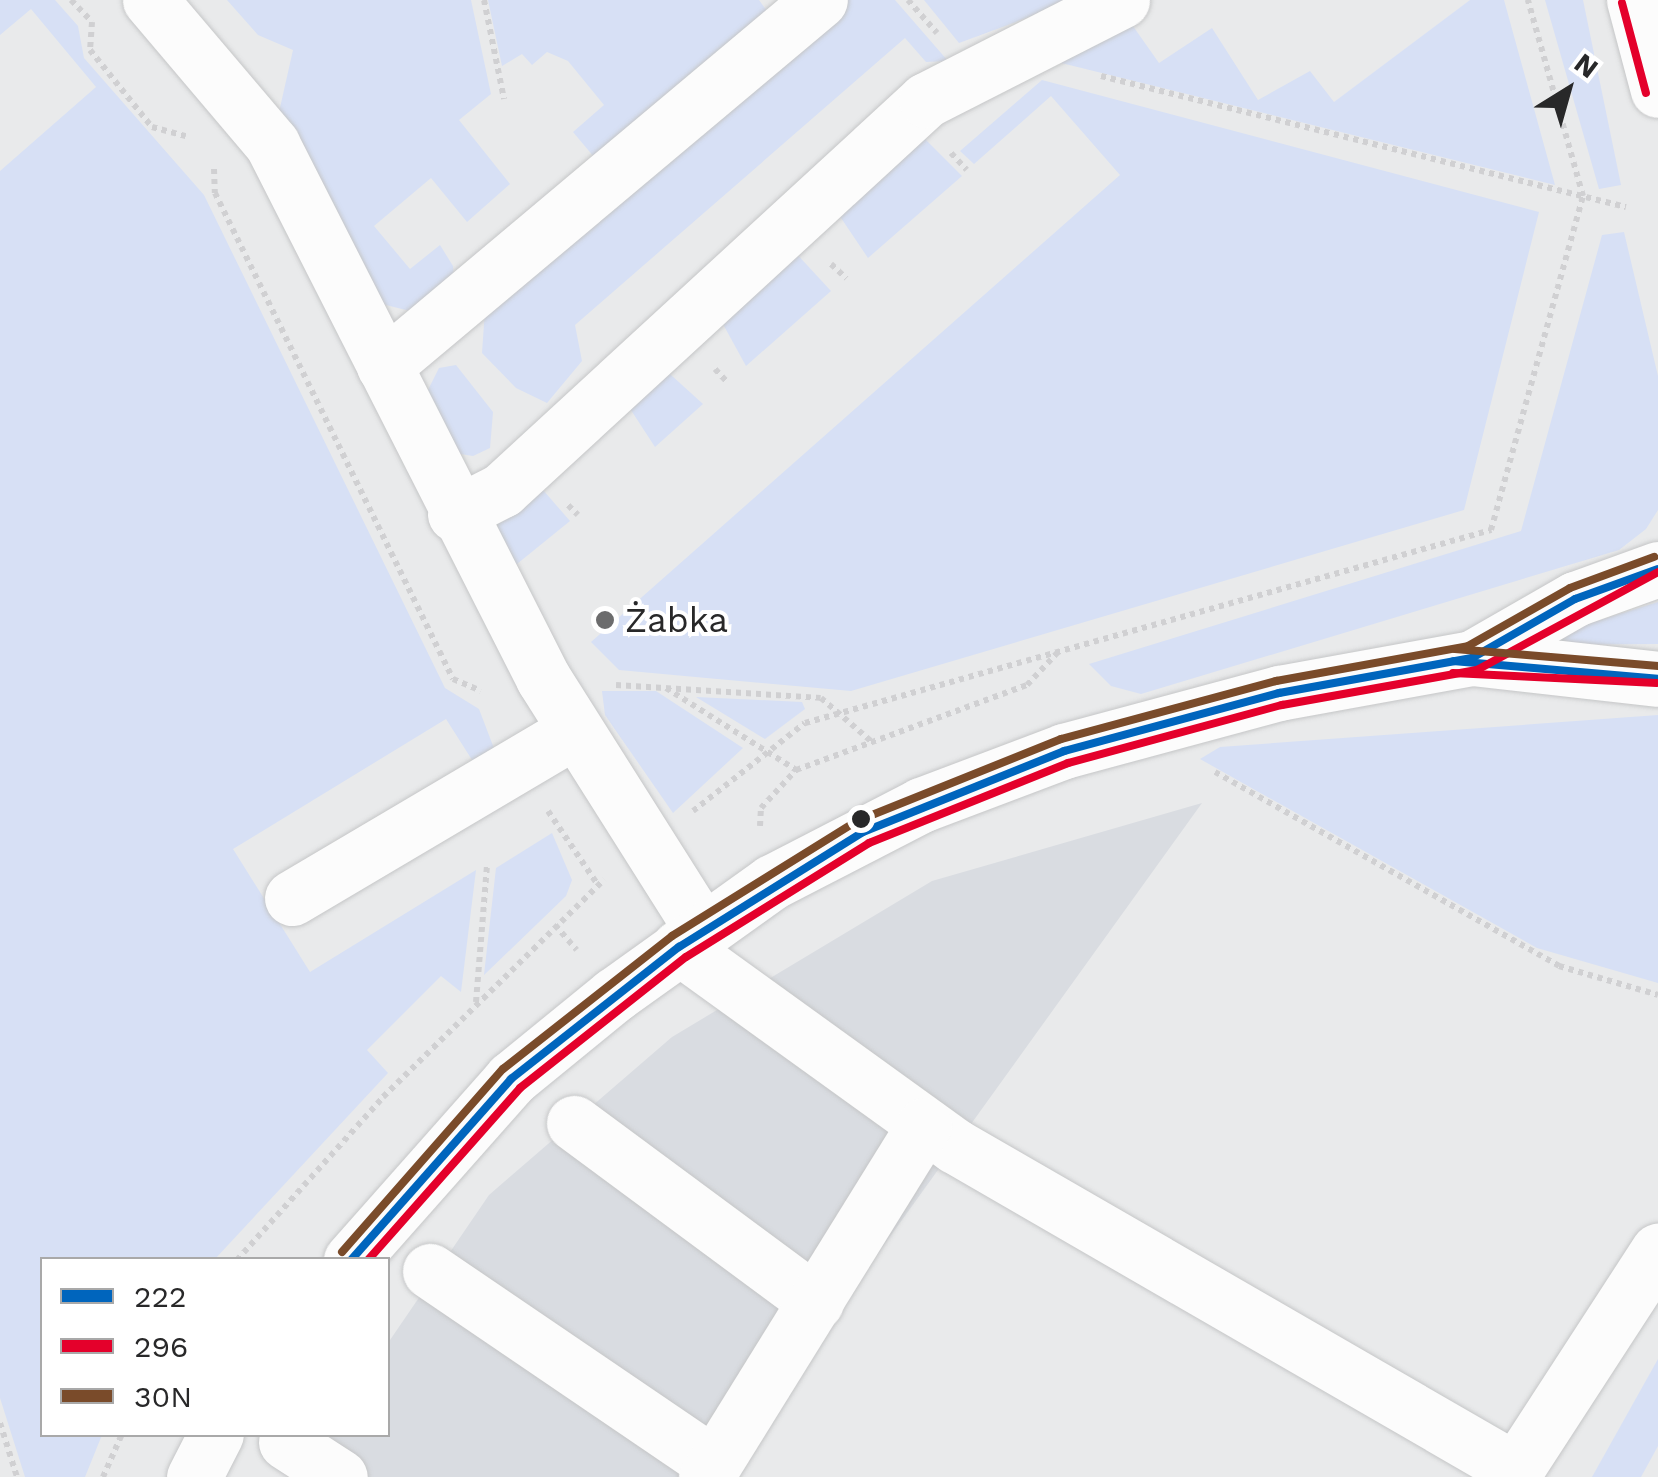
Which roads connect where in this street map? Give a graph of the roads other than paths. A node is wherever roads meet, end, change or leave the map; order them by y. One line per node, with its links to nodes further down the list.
1 (150, 0): 6 (street)
2 (820, 0): 6 (street)
3 (1122, 0): 7 (street)
4 (1634, 0): 5 (street)
5 (1658, 90)
6 (384, 366): 7 (street)
7 (455, 514): 11 (street)
8 (1653, 563): 9 (street)
9 (1472, 658): 10 (street); 13 (street)
10 (1654, 675)
11 (573, 732): 12 (street); 13 (street)
12 (292, 898)
13 (691, 939): 15 (street); 17 (street)
14 (574, 1123): 19 (street)
15 (924, 1125): 19 (street); 23 (street)
16 (1658, 1251): 23 (street)
17 (354, 1257)
18 (430, 1271): 22 (street)
19 (816, 1302): 22 (street)
20 (214, 1437): 24 (street)
21 (286, 1442): 25 (street)
22 (708, 1469)
23 (1513, 1473)
24 (194, 1477)
25 (340, 1477)

